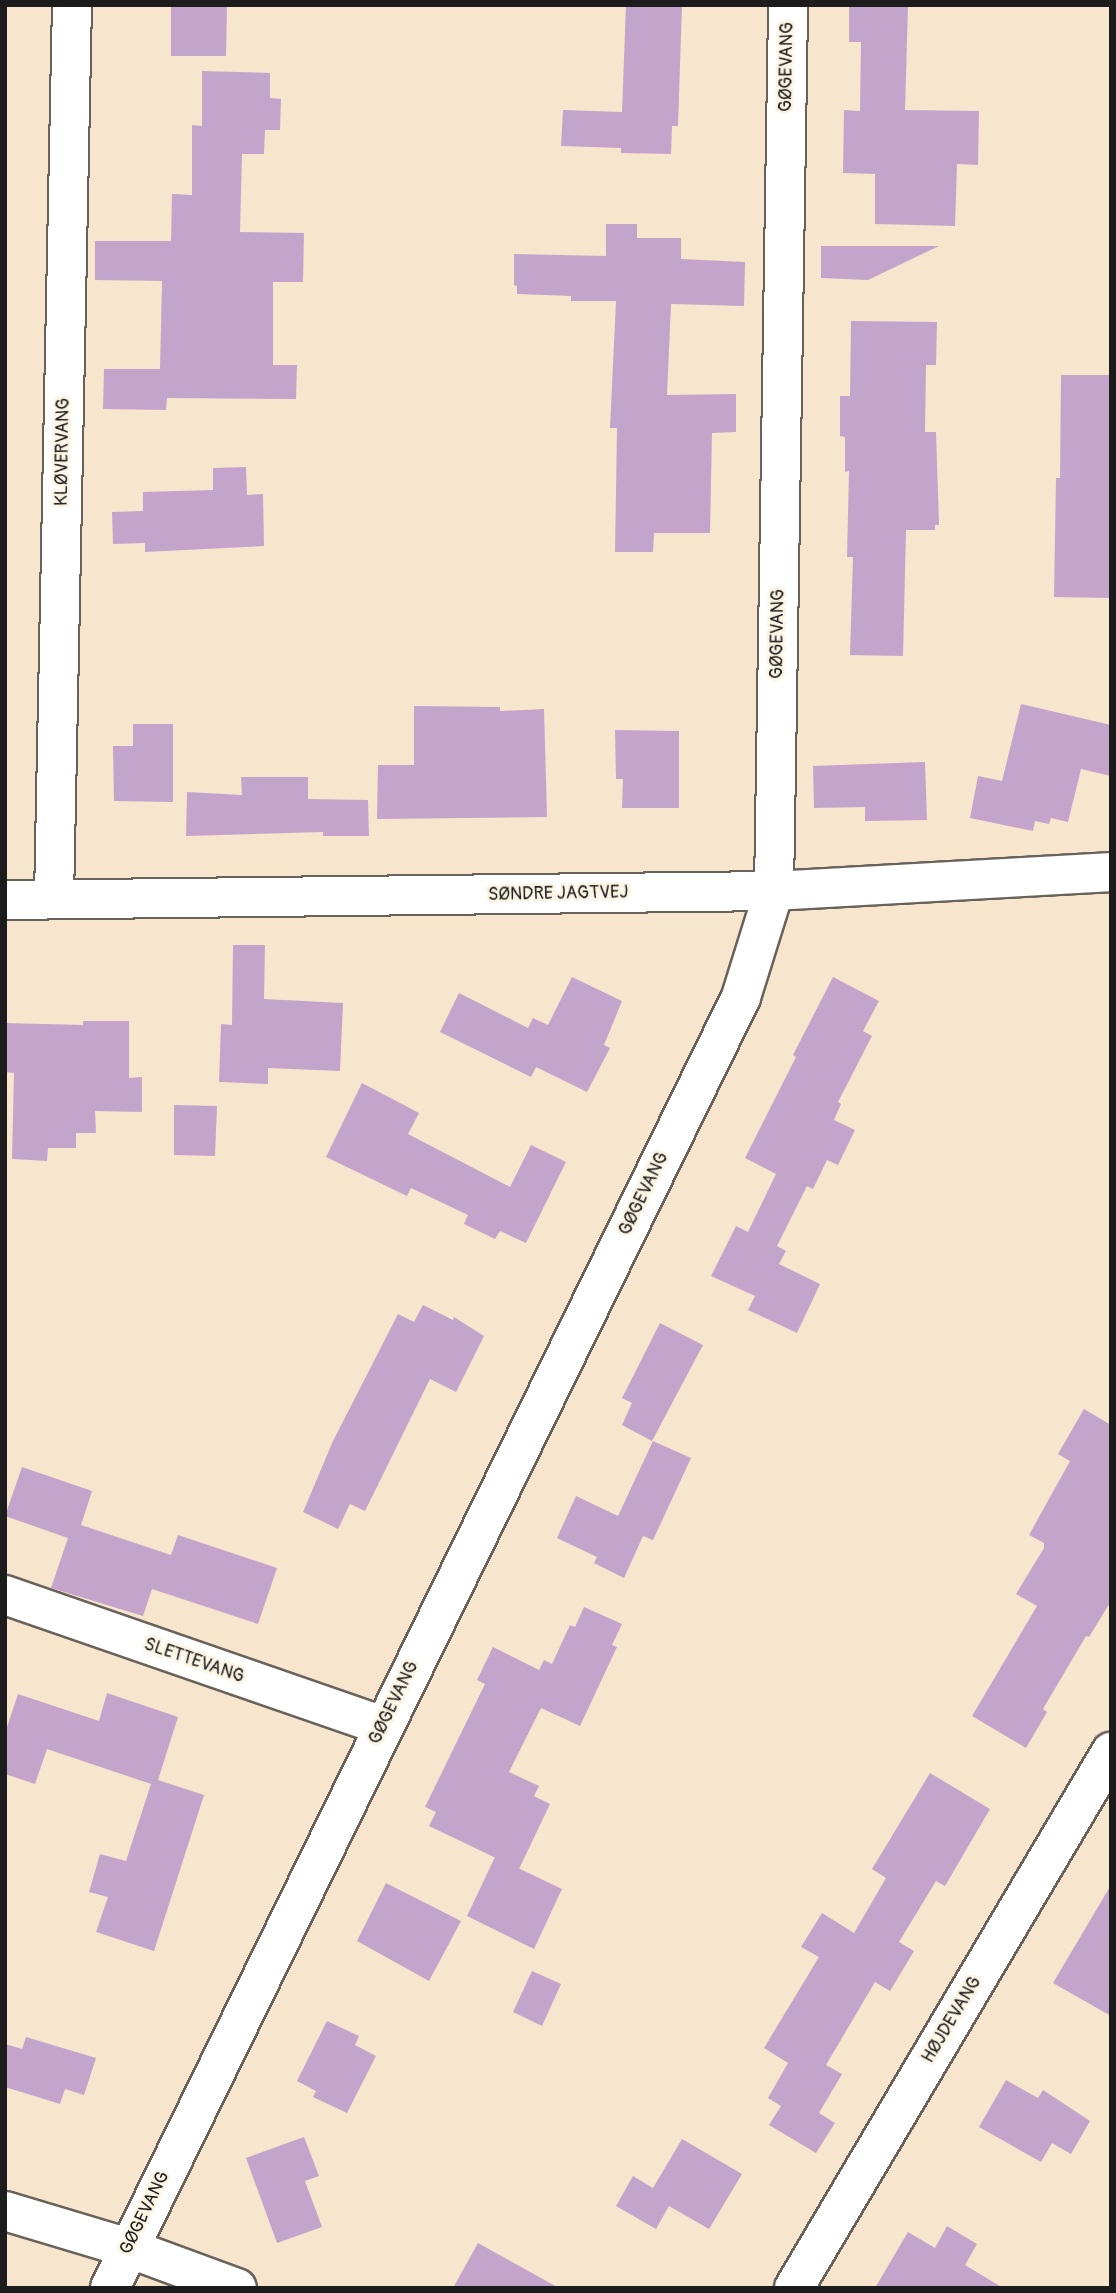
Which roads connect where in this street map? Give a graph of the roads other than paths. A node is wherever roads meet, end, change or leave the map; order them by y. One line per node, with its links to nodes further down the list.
1 (72, 5): 5 (street, KLØVERVANG)
2 (788, 5): 4 (street, GØGEVANG)
3 (1111, 872): 4 (street, SØNDRE JAGTVEJ)
4 (774, 891): 5 (street, SØNDRE JAGTVEJ); 8 (street, GØGEVANG)
5 (54, 899): 6 (street, SØNDRE JAGTVEJ)
6 (5, 900)
7 (5, 1595): 8 (street, SLETTEVANG)
8 (383, 1726): 11 (street, GØGEVANG)
9 (1111, 1752): 14 (street, HØJDEVANG)
10 (5, 2211): 11 (street)
11 (128, 2248): 12 (street, GØGEVANG); 13 (street)
12 (110, 2288)
13 (237, 2288)
14 (794, 2288)

